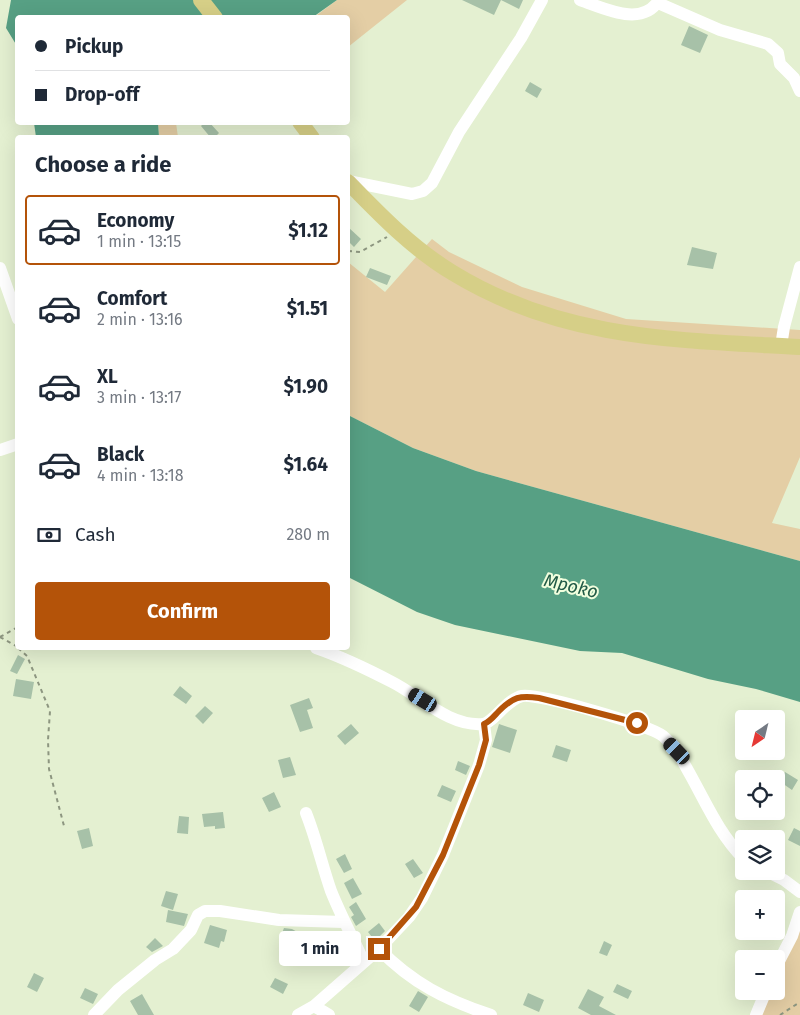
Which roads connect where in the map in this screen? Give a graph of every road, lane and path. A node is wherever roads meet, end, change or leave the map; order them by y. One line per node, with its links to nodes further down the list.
1 (201, 0): 5 (main road)
2 (542, 0): 7 (street)
3 (580, 0): 4 (street)
4 (658, 1): 6 (street)
5 (213, 15)
6 (800, 91)
7 (350, 182)
8 (350, 184): 9 (main road)
9 (398, 231): 10 (path); 14 (main road)
10 (350, 251)
11 (800, 267): 14 (street)
12 (0, 268): 13 (street)
13 (15, 310)
14 (781, 346): 15 (main road)
15 (800, 347)
16 (15, 445): 17 (street)
17 (0, 450)
18 (15, 629): 19 (path)
19 (0, 637): 20 (path)
20 (15, 645)
21 (21, 650): 25 (path)
22 (322, 650): 23 (street)
23 (484, 724): 26 (street); 31 (street)
24 (306, 813): 30 (street)
25 (64, 826)
26 (735, 849)
27 (784, 880): 28 (street)
28 (800, 892)
29 (800, 912): 32 (street)
30 (343, 922): 33 (street); 37 (street)
31 (379, 949): 33 (street); 40 (street)
32 (785, 950)
33 (364, 962): 36 (street)
34 (762, 1000): 41 (street)
35 (800, 1002): 42 (path)
36 (314, 1006): 38 (street); 39 (street)
37 (94, 1015)
38 (298, 1015)
39 (329, 1015)
40 (491, 1015)
41 (756, 1015)
42 (780, 1015)

